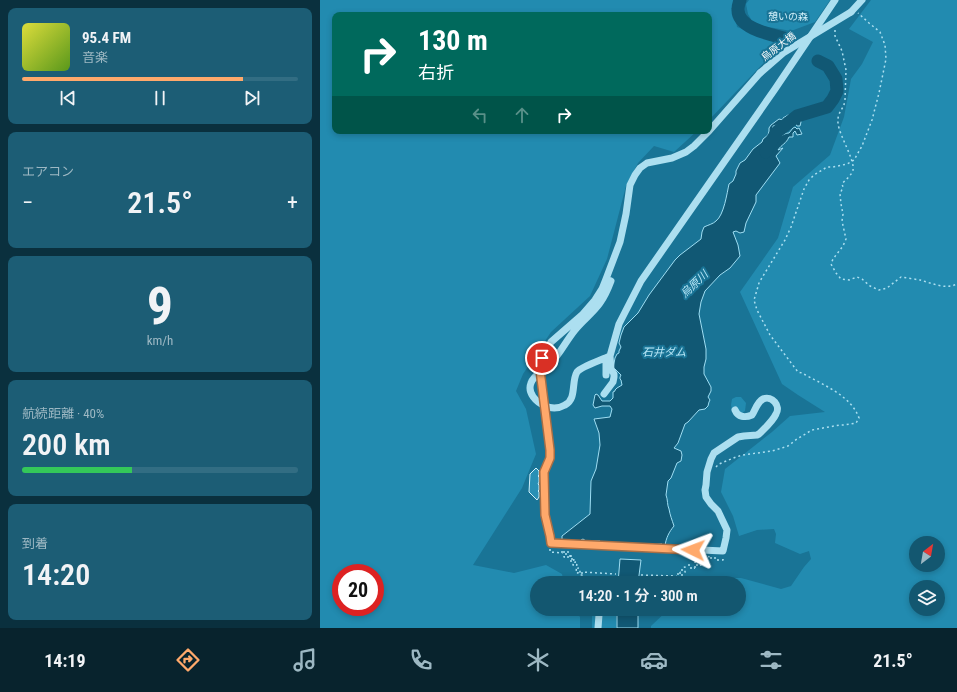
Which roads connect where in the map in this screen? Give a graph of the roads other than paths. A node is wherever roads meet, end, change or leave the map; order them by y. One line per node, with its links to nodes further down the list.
1 (835, 0): 6 (street)
2 (862, 0): 3 (street, 烏原大橋, bridge)
3 (712, 128)
4 (706, 134): 5 (street, 烏原大橋)
5 (606, 279): 6 (street); 9 (street, bridge)
6 (608, 357): 7 (street); 8 (street)
7 (606, 375)
8 (604, 394)
9 (735, 410)
10 (598, 616): 11 (street)
11 (598, 628)

